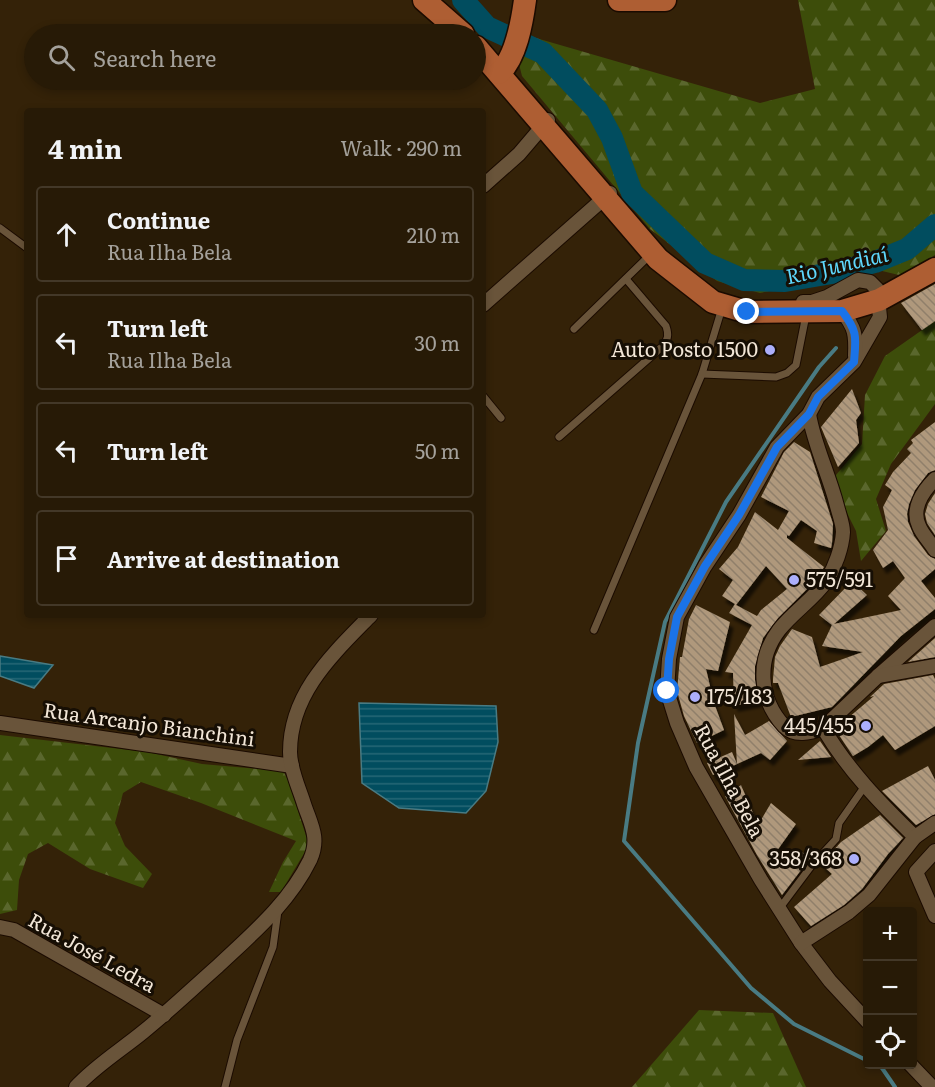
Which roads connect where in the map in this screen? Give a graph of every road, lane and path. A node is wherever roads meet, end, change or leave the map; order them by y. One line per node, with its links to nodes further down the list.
1 (424, 0): 5 (main road)
2 (619, 0): 3 (main road)
3 (665, 0)
4 (524, 5): 7 (main road)
5 (452, 24)
6 (486, 54): 7 (main road)
7 (505, 66): 8 (main road)
8 (546, 122): 9 (street); 10 (main road)
9 (486, 183)
10 (608, 194): 13 (main road); 16 (street)
11 (0, 228): 12 (lane)
12 (24, 246)
13 (656, 250): 15 (lane); 17 (main road)
14 (935, 269): 19 (main road)
15 (626, 279): 21 (lane); 27 (lane)
16 (486, 302)
17 (727, 302): 18 (main road); 23 (lane)
18 (809, 308): 19 (street); 20 (main road); 23 (lane)
19 (878, 310): 20 (main road); 22 (street, Rua Ilha Bela)
20 (848, 319): 22 (street)
21 (574, 329)
22 (854, 362): 25 (street, Rua Ilha Bela)
23 (702, 374): 32 (lane)
24 (486, 400): 26 (lane)
25 (809, 414): 36 (street); 43 (street, Rua Ilha Bela)
26 (501, 418)
27 (559, 437)
28 (935, 479): 29 (street)
29 (935, 550)
30 (368, 618): 37 (street)
31 (935, 626): 34 (street)
32 (594, 630)
33 (935, 666): 34 (street)
34 (878, 676): 36 (street)
35 (0, 723): 37 (street, Rua Arcanjo Bianchini)
36 (823, 728): 38 (street)
37 (292, 766): 42 (street)
38 (865, 786): 40 (street); 43 (lane)
39 (935, 823): 40 (street)
40 (915, 837): 46 (street)
41 (935, 851): 44 (street)
42 (278, 908): 47 (street); 51 (lane)
43 (779, 909): 46 (street, Rua Ilha Bela)
44 (934, 913)
45 (0, 927): 47 (street, Rua José Ledra)
46 (801, 943): 48 (street, Rua Ilha Bela)
47 (164, 1016): 50 (street)
48 (863, 1018)
49 (914, 1069): 52 (street)
50 (76, 1087)
51 (225, 1087)
52 (932, 1087)

